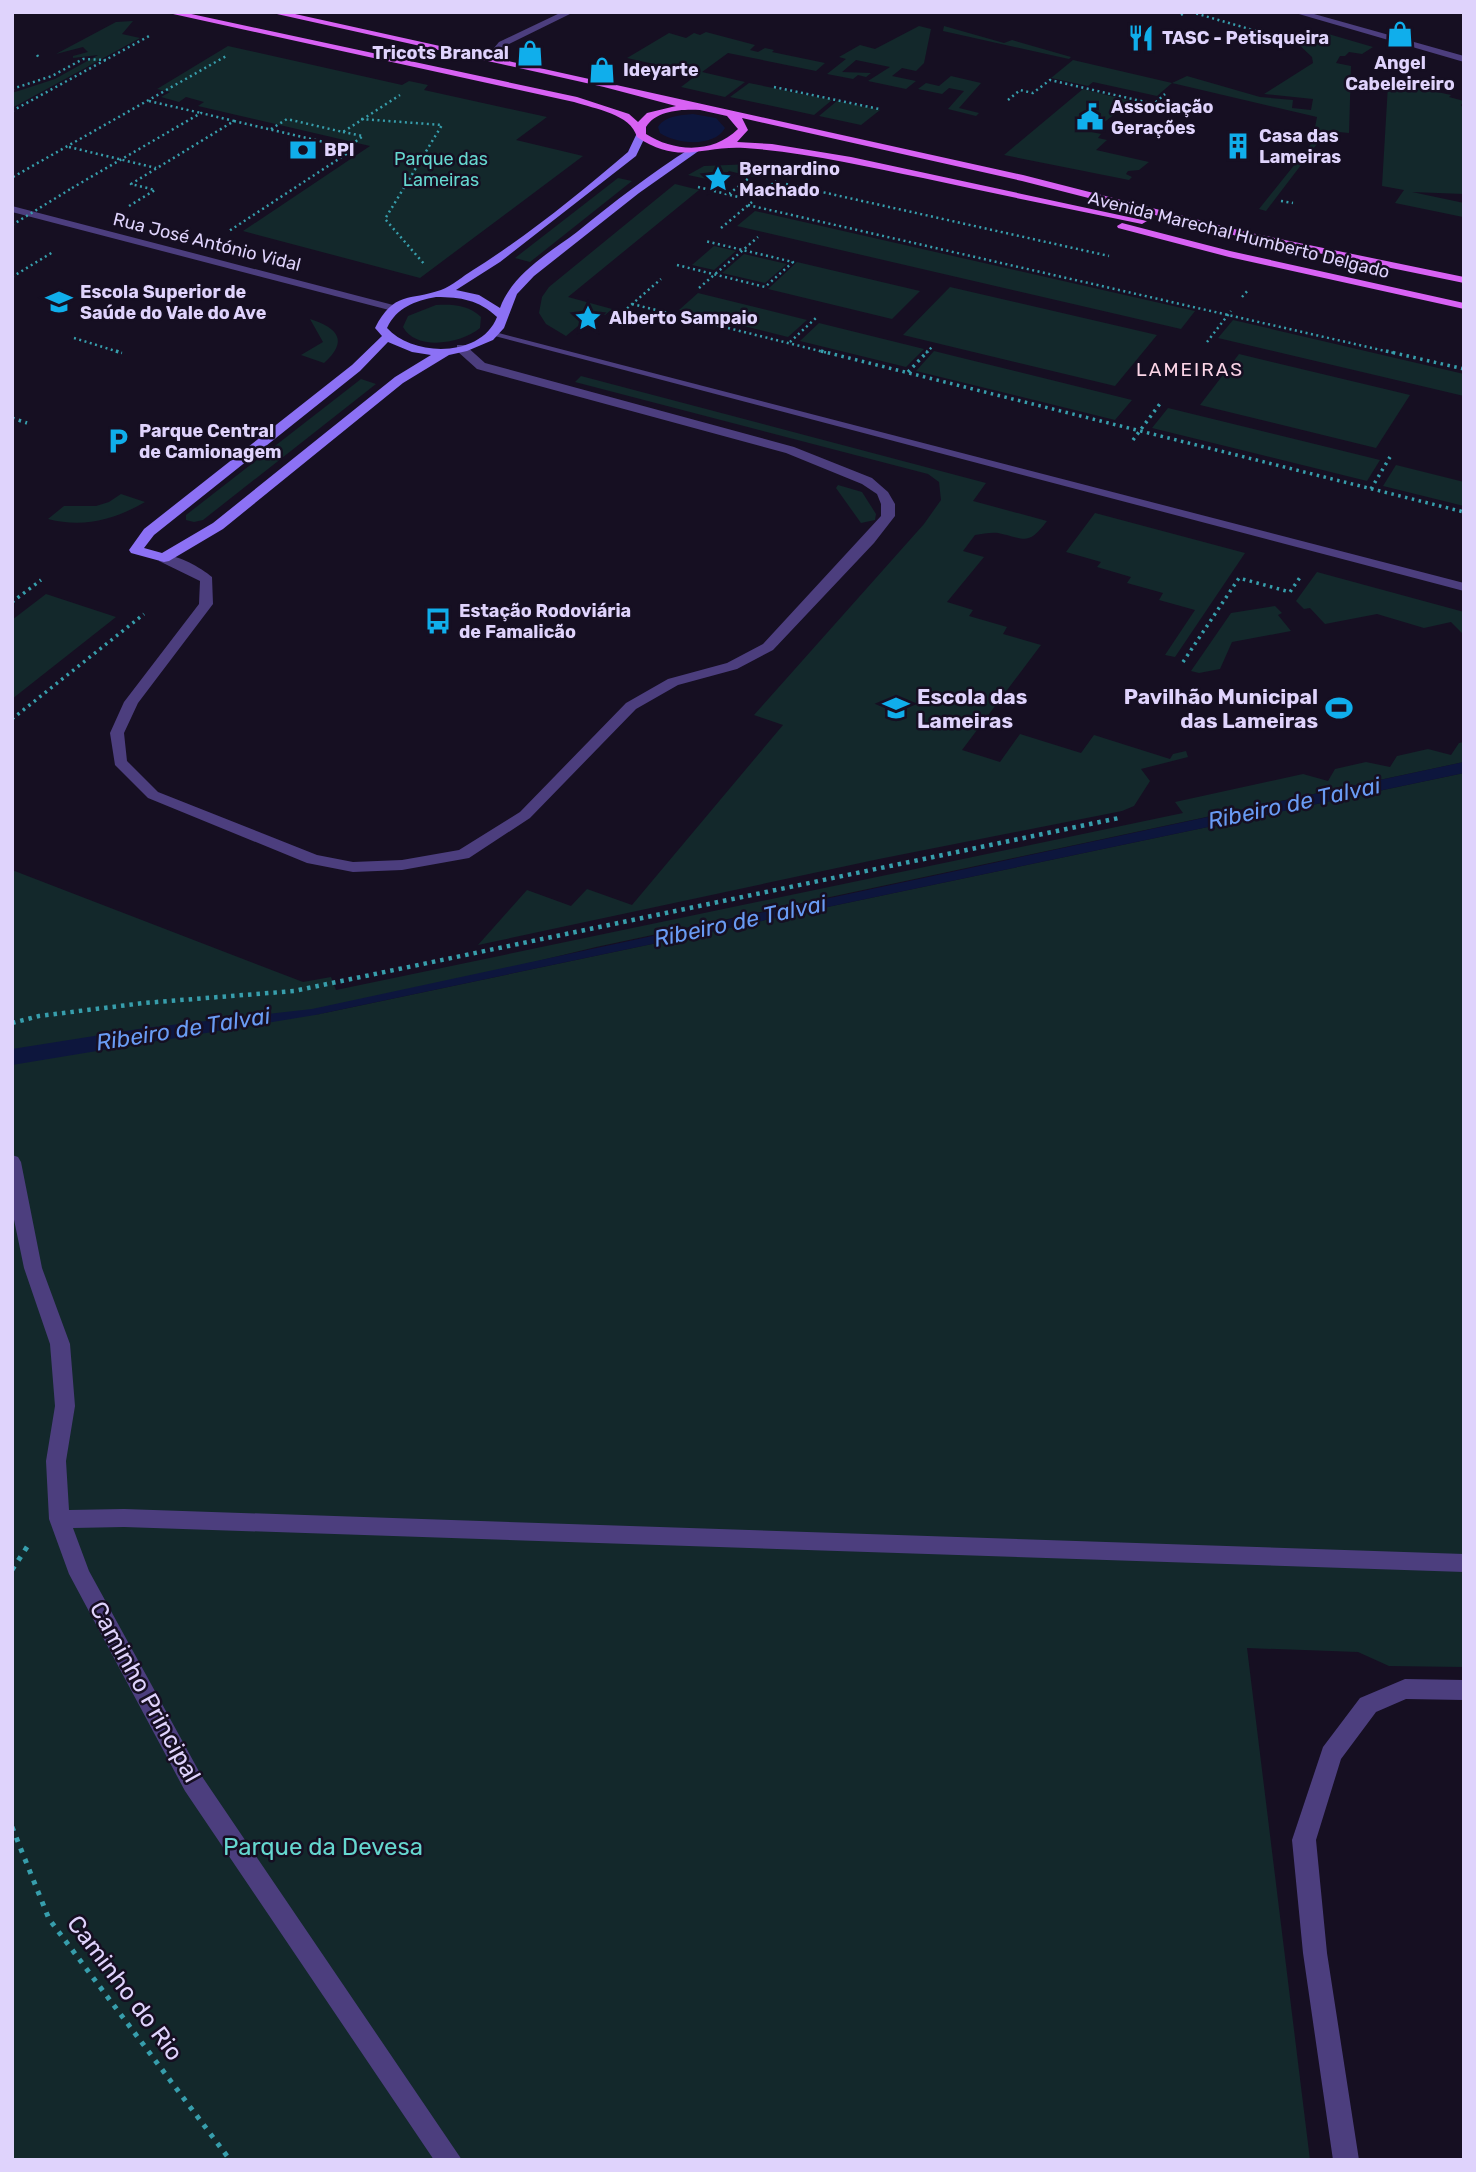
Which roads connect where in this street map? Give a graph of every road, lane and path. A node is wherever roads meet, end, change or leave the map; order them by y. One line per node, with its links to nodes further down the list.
1 (169, 12): 27 (main road)
2 (272, 12): 11 (main road)
3 (569, 12): 11 (street)
4 (1189, 12): 6 (path); 8 (path)
5 (1296, 12): 10 (street)
6 (1181, 15)
7 (155, 33): 12 (path)
8 (1286, 39)
9 (235, 51): 18 (path)
10 (1464, 58)
11 (490, 59): 19 (main road)
12 (107, 60): 14 (path); 21 (path)
13 (773, 87): 20 (path)
14 (12, 89)
15 (407, 90): 24 (path)
16 (1165, 94): 17 (path)
17 (1008, 100)
18 (148, 101): 23 (path); 30 (path)
19 (693, 107): 22 (main road, Avenida Marechal Humberto Delgado); 27 (main road)
20 (879, 109)
21 (12, 111)
22 (723, 111): 29 (main road); 38 (main road, Avenida Marechal Humberto Delgado)
23 (201, 113): 25 (path); 33 (path)
24 (362, 119): 28 (path); 58 (path)
25 (234, 121): 26 (path); 34 (path)
26 (271, 129): 28 (path); 31 (path)
27 (640, 131): 32 (main road, Avenida Marechal Humberto Delgado); 66 (street)
28 (343, 132): 31 (path)
29 (727, 144): 32 (main road, Avenida Marechal Humberto Delgado); 41 (main road, Avenida Marechal Humberto Delgado)
30 (67, 147): 33 (path); 35 (path)
31 (348, 147): 50 (path)
32 (695, 150): 72 (street)
33 (121, 160): 34 (path); 48 (path, bridge)
34 (156, 169): 45 (path)
35 (18, 175)
36 (766, 177): 51 (path)
37 (749, 178): 40 (path)
38 (1023, 178): 59 (main road, Avenida Marechal Humberto Delgado); 63 (main road, Avenida Marechal Humberto Delgado)
39 (705, 189): 40 (path)
40 (729, 194): 42 (path)
41 (1007, 194): 65 (main road, Avenida Marechal Humberto Delgado); 68 (main road, Avenida Marechal Humberto Delgado)
42 (738, 197)
43 (1282, 201): 44 (path)
44 (1293, 203)
45 (133, 204)
46 (12, 209): 69 (street, Rua José António Vidal)
47 (950, 218): 51 (path)
48 (12, 225)
49 (721, 228): 71 (path)
50 (233, 229)
51 (985, 229): 56 (path)
52 (758, 237): 54 (path)
53 (705, 241): 54 (path)
54 (743, 250): 60 (path); 60 (path)
55 (54, 251): 61 (path)
56 (1117, 258)
57 (677, 265): 60 (path)
58 (426, 267)
59 (1464, 269)
60 (715, 274): 64 (path)
61 (12, 277)
62 (662, 279): 67 (path)
63 (1464, 280)
64 (699, 288)
65 (1464, 290)
66 (444, 294): 69 (street); 72 (street)
67 (632, 304): 70 (path); 78 (path)
68 (1464, 306)
69 (393, 308): 75 (street)
70 (623, 312)
71 (1229, 313): 77 (path); 82 (path)
72 (501, 315): 74 (street)
73 (817, 317): 78 (path)
74 (495, 333): 80 (street); 95 (street)
75 (387, 337): 80 (street); 92 (street)
76 (74, 338): 81 (path)
77 (1207, 342)
78 (789, 343): 83 (path)
79 (933, 346): 83 (path)
80 (454, 350): 92 (street); 92 (street)
81 (122, 353)
82 (1464, 369)
83 (907, 372): 87 (path)
84 (1162, 401): 87 (path)
85 (12, 418): 86 (path)
86 (27, 422)
87 (1140, 431): 88 (path); 90 (path)
88 (1133, 440)
89 (1390, 457): 90 (path)
90 (1371, 489): 91 (path)
91 (1464, 512)
92 (164, 558)
93 (1306, 569): 98 (path)
94 (41, 580): 96 (path)
95 (1464, 587)
96 (12, 602)
97 (144, 614): 99 (path)
98 (1183, 662)
99 (12, 719)
100 (1119, 818): 101 (path)
101 (12, 1023)
102 (12, 1162): 103 (street, Caminho Principal)
103 (59, 1519): 104 (street); 108 (street, Caminho Principal)
104 (1464, 1563)
105 (1464, 1690): 109 (street)
106 (12, 1827): 107 (path, Caminho do Rio)
107 (230, 2160)
108 (449, 2160)
109 (1346, 2160)

